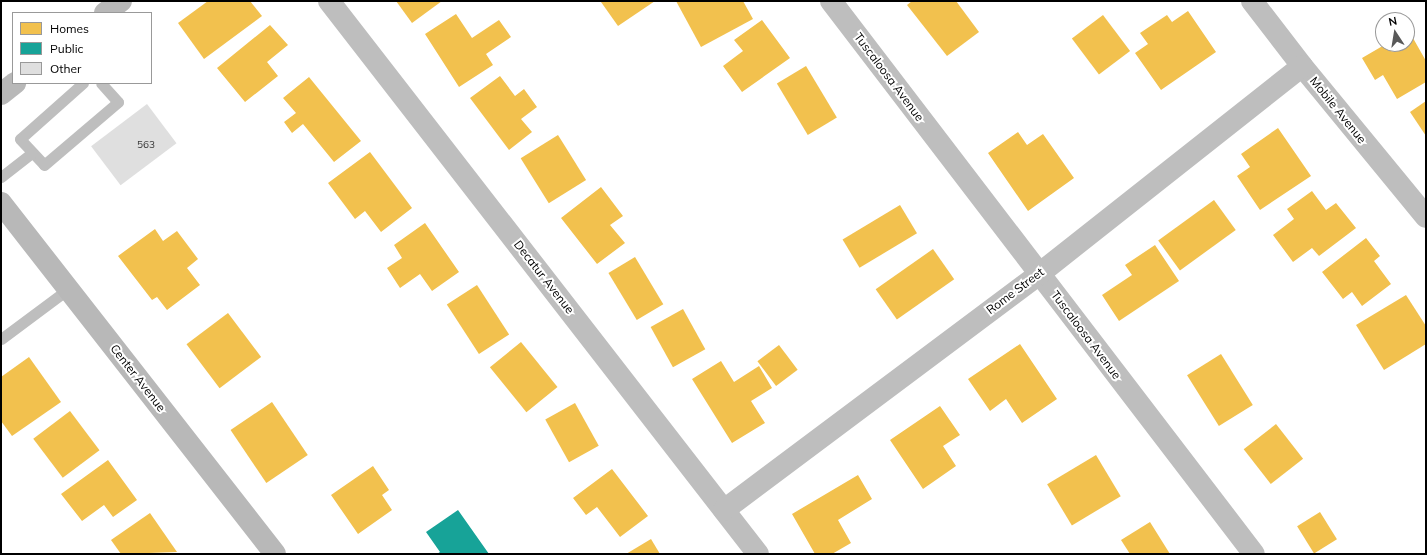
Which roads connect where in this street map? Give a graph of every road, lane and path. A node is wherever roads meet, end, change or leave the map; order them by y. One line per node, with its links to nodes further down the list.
1 (121, 1): 5 (street)
2 (329, 1): 18 (street, Decatur Avenue)
3 (831, 1): 15 (street, Tuscaloosa Avenue)
4 (1252, 1): 6 (street, Mobile Avenue)
5 (106, 12)
6 (1302, 66): 14 (street, Mobile Avenue); 15 (street, Rome Street)
7 (14, 84): 10 (street)
8 (82, 84): 11 (lane)
9 (102, 84): 11 (lane)
10 (1, 94)
11 (32, 153): 12 (lane)
12 (1, 177)
13 (1, 202): 16 (street, Center Avenue)
14 (1426, 217)
15 (1039, 274): 18 (street, Rome Street); 21 (street, Tuscaloosa Avenue)
16 (68, 289): 17 (lane); 19 (street, Center Avenue)
17 (1, 339)
18 (724, 510): 20 (street, Decatur Avenue)
19 (275, 554)
20 (758, 554)
21 (1254, 554)

